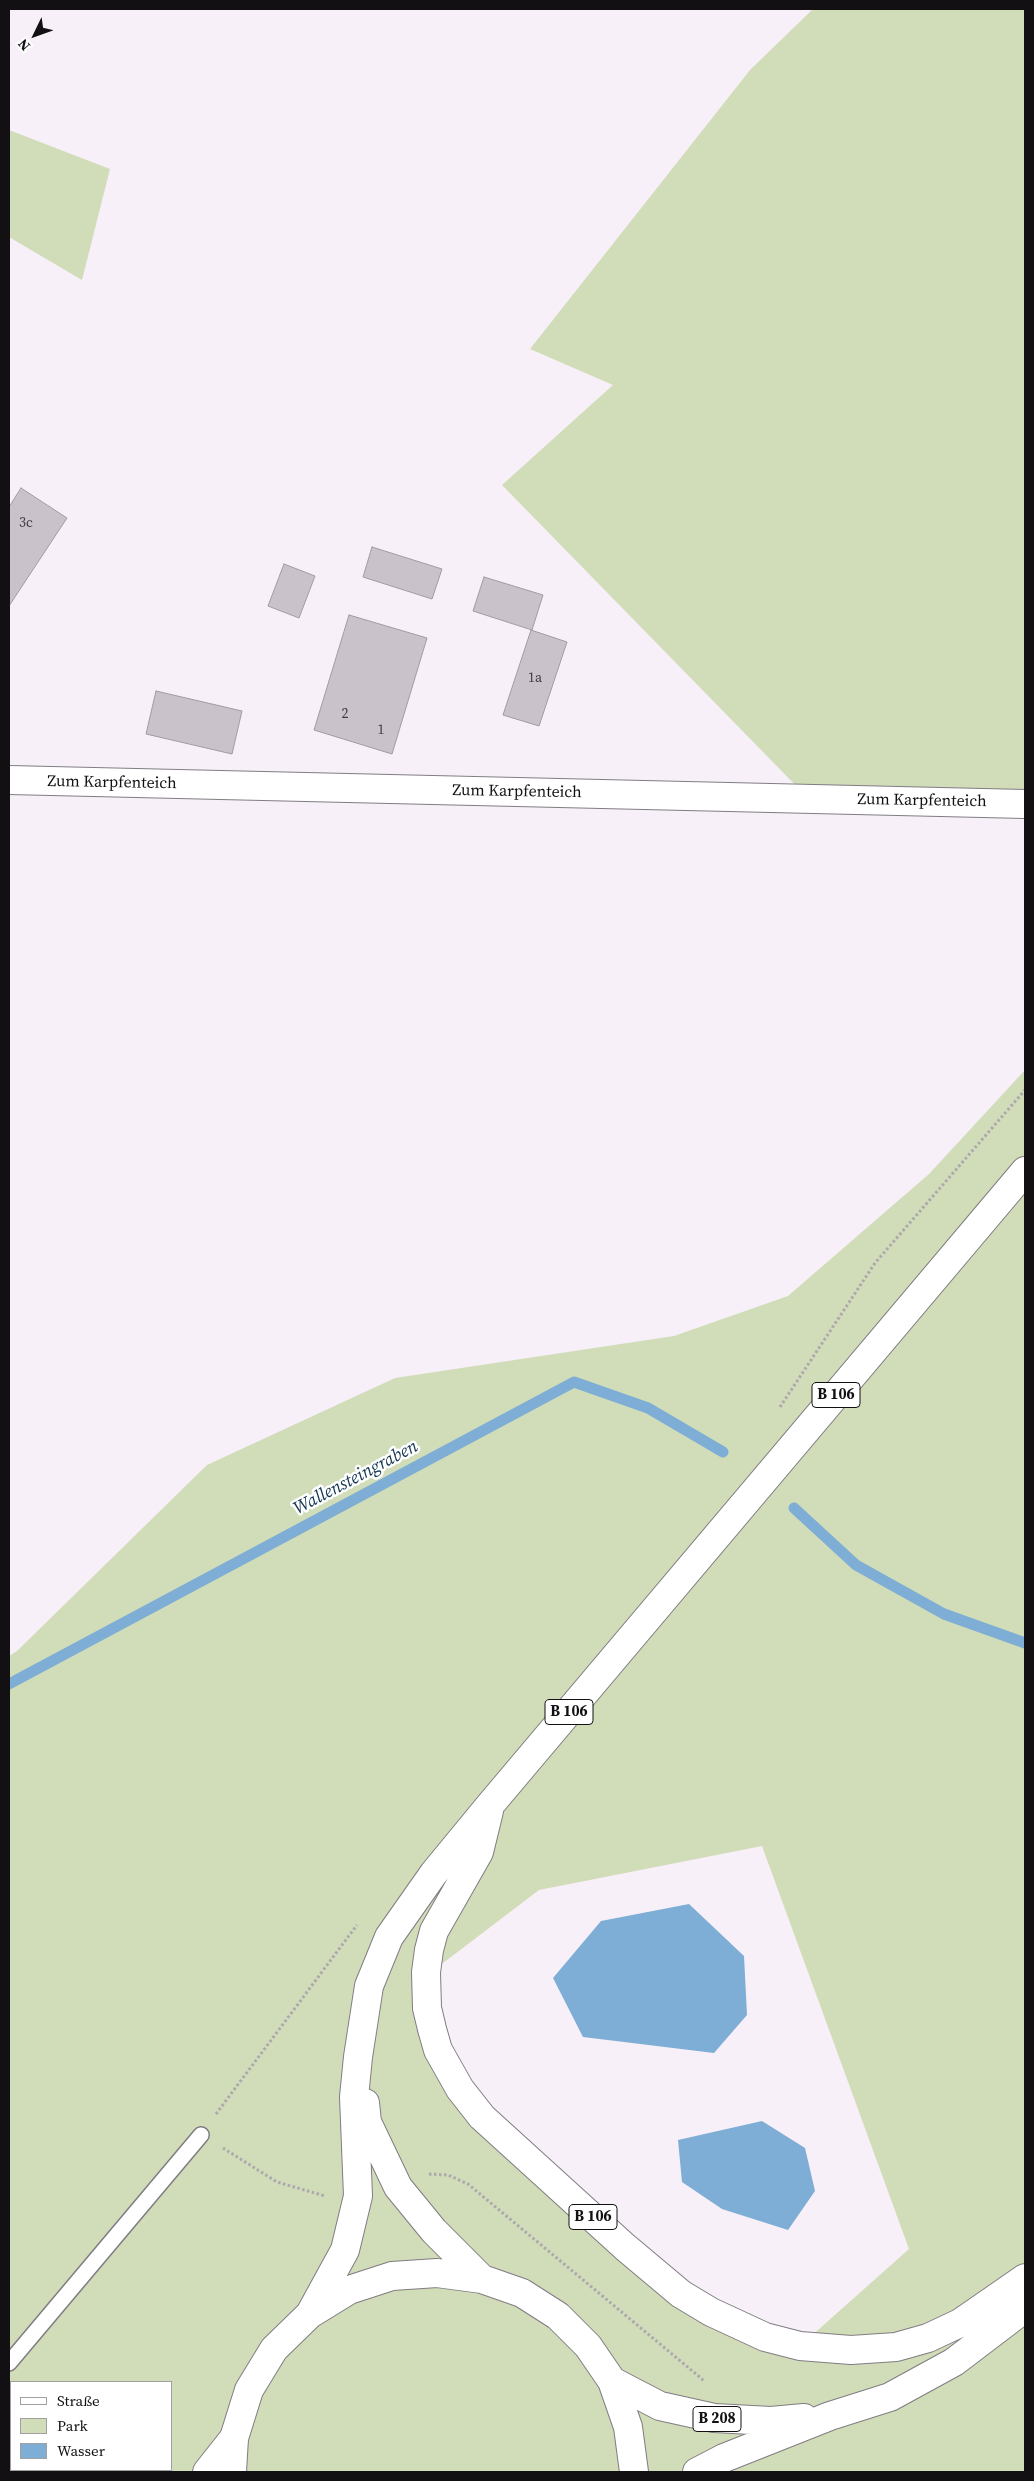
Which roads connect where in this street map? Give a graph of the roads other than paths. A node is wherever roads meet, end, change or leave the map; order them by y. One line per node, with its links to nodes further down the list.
1 (9, 780): 2 (main road, Zum Karpfenteich)
2 (1025, 804)
3 (1025, 1171): 4 (main road, B 106)
4 (490, 1804): 5 (main road, B 106); 7 (main road, B 106)
5 (358, 2057): 8 (main road, B 106); 10 (main road, B 106)
6 (201, 2134): 11 (lane)
7 (1025, 2278)
8 (482, 2279): 10 (main road, B 106); 12 (main road, B 106)
9 (1025, 2308): 13 (main road, B 208)
10 (310, 2314): 14 (main road, B 106)
11 (9, 2364)
12 (612, 2381): 13 (main road, B 208); 17 (main road, B 106)
13 (830, 2416): 18 (main road, B 208)
14 (234, 2438): 15 (main road); 16 (main road, B 106)
15 (207, 2472)
16 (232, 2472)
17 (634, 2472)
18 (697, 2472)

